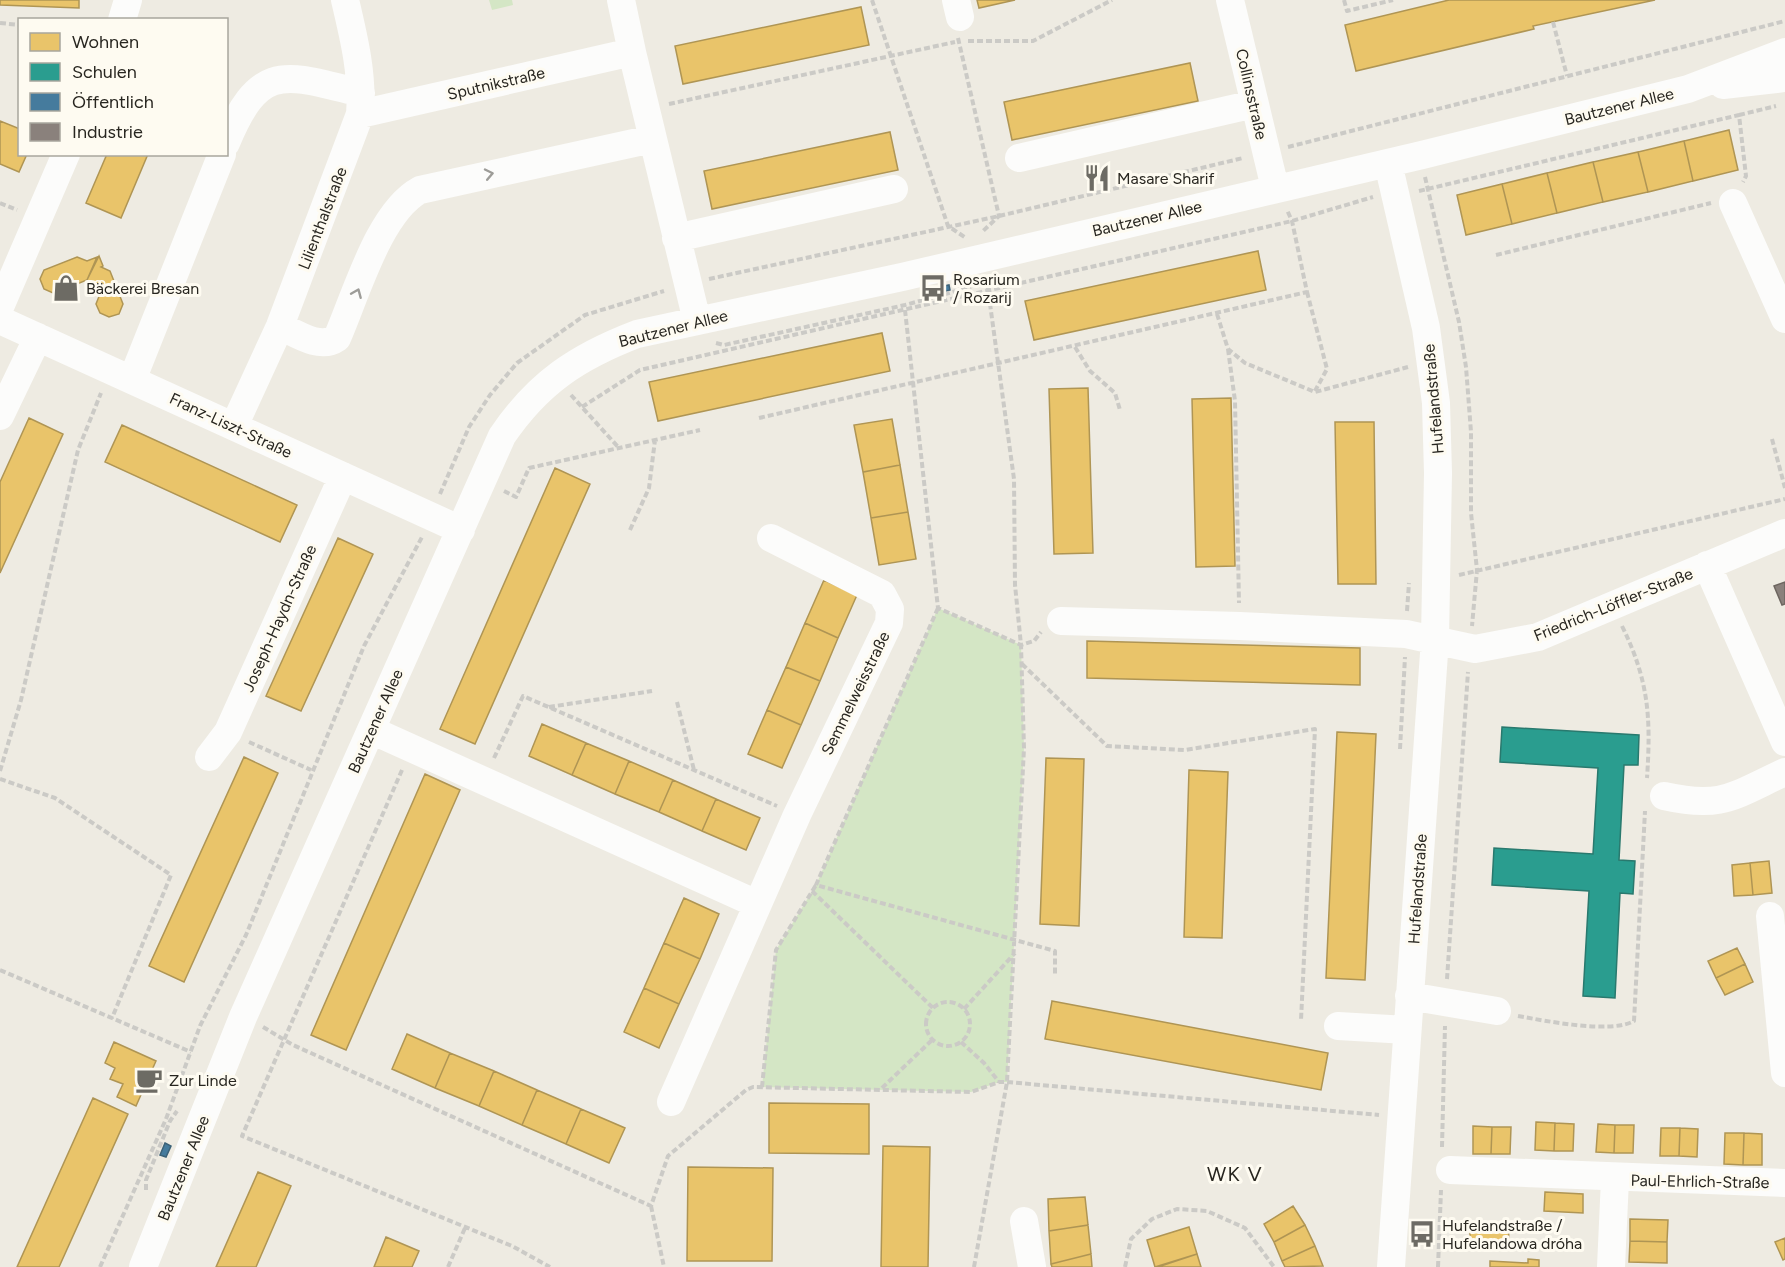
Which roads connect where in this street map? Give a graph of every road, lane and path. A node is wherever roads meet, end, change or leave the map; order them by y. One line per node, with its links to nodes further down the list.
1 (128, 0): 9 (street)
2 (345, 0): 21 (street, Lilienthalstraße)
3 (621, 0): 15 (street)
4 (872, 0): 17 (path)
5 (1112, 0): 10 (path)
6 (1230, 0): 23 (street, Collinsstraße)
7 (1344, 0): 8 (path)
8 (1393, 0)
9 (123, 18)
10 (958, 19): 17 (path); 37 (path)
11 (1785, 21): 18 (path)
12 (1553, 22): 18 (path)
13 (0, 23): 14 (path)
14 (18, 25)
15 (632, 52): 21 (street, Sputnikstraße); 24 (street)
16 (1785, 52): 20 (street, Bautzener Allee)
17 (893, 56): 24 (path); 39 (path)
18 (1567, 76): 28 (path)
19 (1785, 78): 20 (street, Bautzener Allee)
20 (1688, 89): 32 (street, Bautzener Allee)
21 (360, 103): 26 (street); 53 (street, Lilienthalstraße)
22 (1785, 103): 25 (path)
23 (1254, 104): 28 (street, Collinsstraße); 31 (street)
24 (645, 110): 27 (street)
25 (1739, 115): 35 (path); 36 (path)
26 (228, 138)
27 (652, 139): 40 (street); 53 (street, one-way to 27)
28 (1266, 153): 33 (street, Collinsstraße); 37 (path)
29 (65, 156): 47 (street)
30 (221, 156): 59 (street)
31 (1019, 158)
32 (1388, 163): 33 (street, Bautzener Allee); 35 (street, Hufelandstraße)
33 (1275, 188): 38 (path); 41 (street, Bautzener Allee)
34 (894, 189): 40 (street)
35 (1396, 197): 38 (path); 57 (street, Hufelandstraße)
36 (1733, 203): 42 (path); 50 (street)
37 (999, 216): 39 (path); 41 (path)
38 (1292, 221): 45 (path); 46 (path)
39 (948, 226): 41 (path); 44 (path)
40 (676, 238): 44 (street)
41 (976, 245): 43 (street, Bautzener Allee); 45 (path)
42 (1496, 255)
43 (902, 277): 48 (path); 52 (street, Bautzener Allee)
44 (688, 284): 52 (street); 72 (path)
45 (989, 290): 48 (path); 58 (path)
46 (1307, 292): 49 (path); 62 (path)
47 (0, 307)
48 (905, 310): 60 (path); 63 (path)
49 (1217, 314): 55 (path); 56 (path)
50 (1785, 319)
51 (0, 320): 54 (street, Franz-Liszt-Straße)
52 (697, 321): 74 (street, Bautzener Allee)
53 (280, 326): 67 (street, Lilienthalstraße)
54 (38, 337): 59 (street, Franz-Liszt-Straße); 65 (street)
55 (1075, 347): 58 (path); 64 (path)
56 (1228, 349): 62 (path); 87 (path)
57 (1431, 361): 62 (path); 83 (street, Hufelandstraße)
58 (999, 364): 60 (path); 89 (path)
59 (121, 375): 67 (street, Franz-Liszt-Straße); 101 (path)
60 (913, 382): 66 (path); 85 (path)
61 (568, 391): 63 (path)
62 (1315, 392)
63 (582, 407): 71 (path)
64 (1120, 410)
65 (0, 416)
66 (759, 418)
67 (234, 426): 73 (street, Franz-Liszt-Straße)
68 (700, 430): 70 (path)
69 (1772, 439): 75 (path)
70 (654, 440): 71 (path); 79 (path)
71 (619, 448): 74 (path)
72 (452, 466): 74 (path); 77 (path)
73 (343, 476): 77 (street, Franz-Liszt-Straße); 95 (street, Joseph-Haydn-Straße)
74 (483, 481): 78 (street, Bautzener Allee)
75 (1785, 488)
76 (1785, 499): 83 (path)
77 (430, 518): 78 (street, Franz-Liszt-Straße); 99 (path)
78 (461, 530): 94 (street, Bautzener Allee)
79 (630, 530)
80 (1785, 533): 82 (street, Friedrich-Löffler-Straße)
81 (771, 538): 106 (street, Semmelweisstraße)
82 (1707, 565): 84 (street, Friedrich-Löffler-Straße); 96 (street)
83 (1436, 581): 88 (street, Hufelandstraße)
84 (1612, 606): 88 (street, Friedrich-Löffler-Straße); 105 (path)
85 (938, 608): 89 (path); 107 (path)
86 (1061, 621): 87 (street); 89 (path)
87 (1240, 626): 88 (street)
88 (1435, 639): 115 (street, Hufelandstraße)
89 (1021, 645): 90 (path)
90 (1022, 664): 111 (path); 120 (path)
91 (652, 691): 93 (path)
92 (677, 702): 100 (path)
93 (549, 707): 100 (path); 104 (path)
94 (371, 730): 97 (street); 138 (street, Bautzener Allee)
95 (228, 732): 98 (street, Joseph-Haydn-Straße); 99 (path)
96 (1785, 742)
97 (411, 748): 104 (street); 136 (path)
98 (209, 757)
99 (311, 770): 125 (path)
100 (694, 770): 106 (path)
101 (0, 771)
102 (1785, 772): 105 (street)
103 (0, 779): 119 (path)
104 (483, 781): 109 (street)
105 (1655, 789): 118 (path)
106 (797, 815): 109 (street, Semmelweisstraße)
107 (816, 885): 108 (path); 111 (path)
108 (812, 891): 116 (path); 128 (path)
109 (758, 904): 130 (street, Semmelweisstraße)
110 (1770, 916): 126 (street)
111 (1016, 939): 112 (path); 114 (path)
112 (1015, 953): 117 (path); 142 (path)
113 (0, 970): 119 (path)
114 (1055, 975)
115 (1409, 996): 118 (street); 122 (street, Hufelandstraße)
116 (933, 1008): 117 (path); 123 (path)
117 (964, 1009): 124 (path)
118 (1497, 1011)
119 (112, 1018): 125 (path)
120 (1301, 1020)
121 (1338, 1026): 122 (street)
122 (1407, 1030): 146 (street, Hufelandstraße)
123 (932, 1040): 124 (path); 129 (path)
124 (961, 1042): 127 (path)
125 (191, 1052): 137 (path)
126 (1785, 1073)
127 (999, 1082)
128 (762, 1087)
129 (881, 1088)
130 (671, 1102)
131 (1450, 1170): 132 (street, Paul-Ehrlich-Straße)
132 (1615, 1179): 133 (street, Paul-Ehrlich-Straße); 147 (street, Paul-Ehrlich-Straße)
133 (1785, 1183)
134 (651, 1206): 141 (path)
135 (1024, 1221): 143 (street)
136 (465, 1228): 139 (path); 140 (path)
137 (100, 1267)
138 (143, 1267)
139 (448, 1267)
140 (550, 1267)
141 (664, 1267)
142 (974, 1267)
143 (1032, 1267)
144 (1125, 1267): 145 (path)
145 (1274, 1267)
146 (1390, 1267)
147 (1611, 1267)

